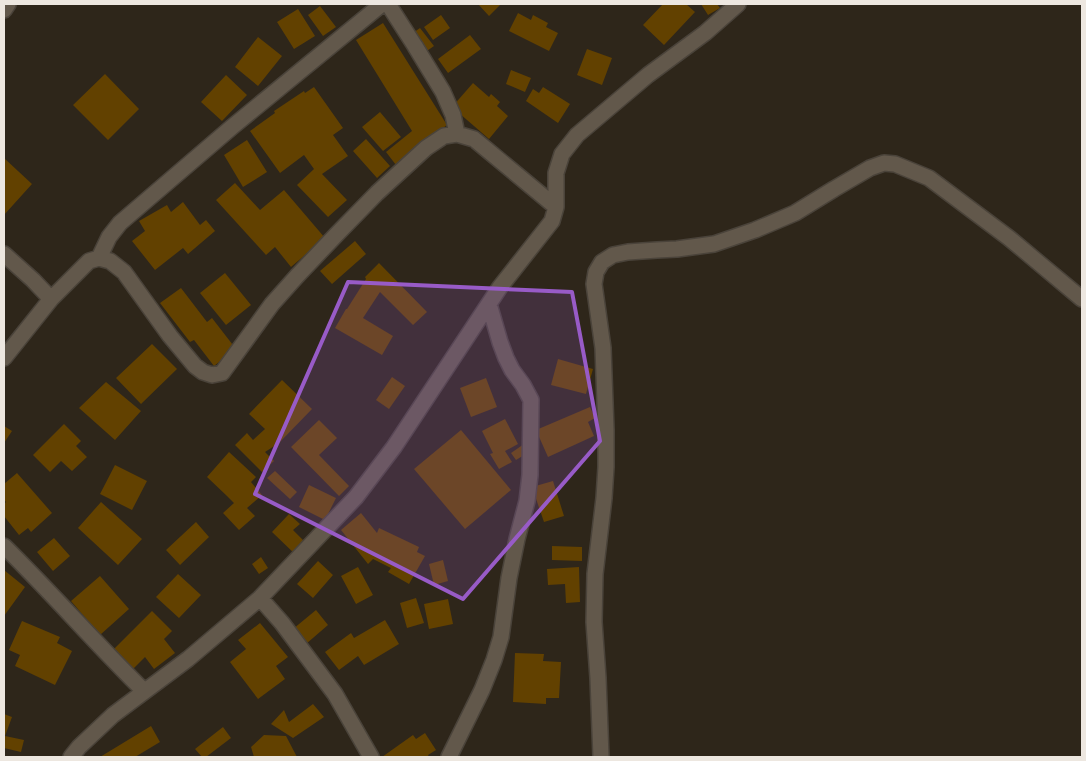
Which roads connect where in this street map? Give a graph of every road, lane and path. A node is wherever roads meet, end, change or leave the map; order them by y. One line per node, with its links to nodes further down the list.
1 (8, 4): 5 (street)
2 (382, 4): 9 (street)
3 (388, 4): 6 (street)
4 (738, 4): 7 (street)
5 (4, 10)
6 (458, 134): 7 (street); 9 (street)
7 (556, 207): 12 (street)
8 (4, 254): 10 (street)
9 (99, 258): 10 (street)
10 (51, 299): 13 (street)
11 (1082, 299): 20 (street)
12 (489, 304): 15 (street); 19 (street)
13 (4, 358)
14 (4, 546): 16 (street)
15 (260, 598): 16 (street); 18 (street)
16 (144, 691): 17 (street)
17 (71, 757)
18 (371, 757)
19 (449, 757)
20 (601, 757)

